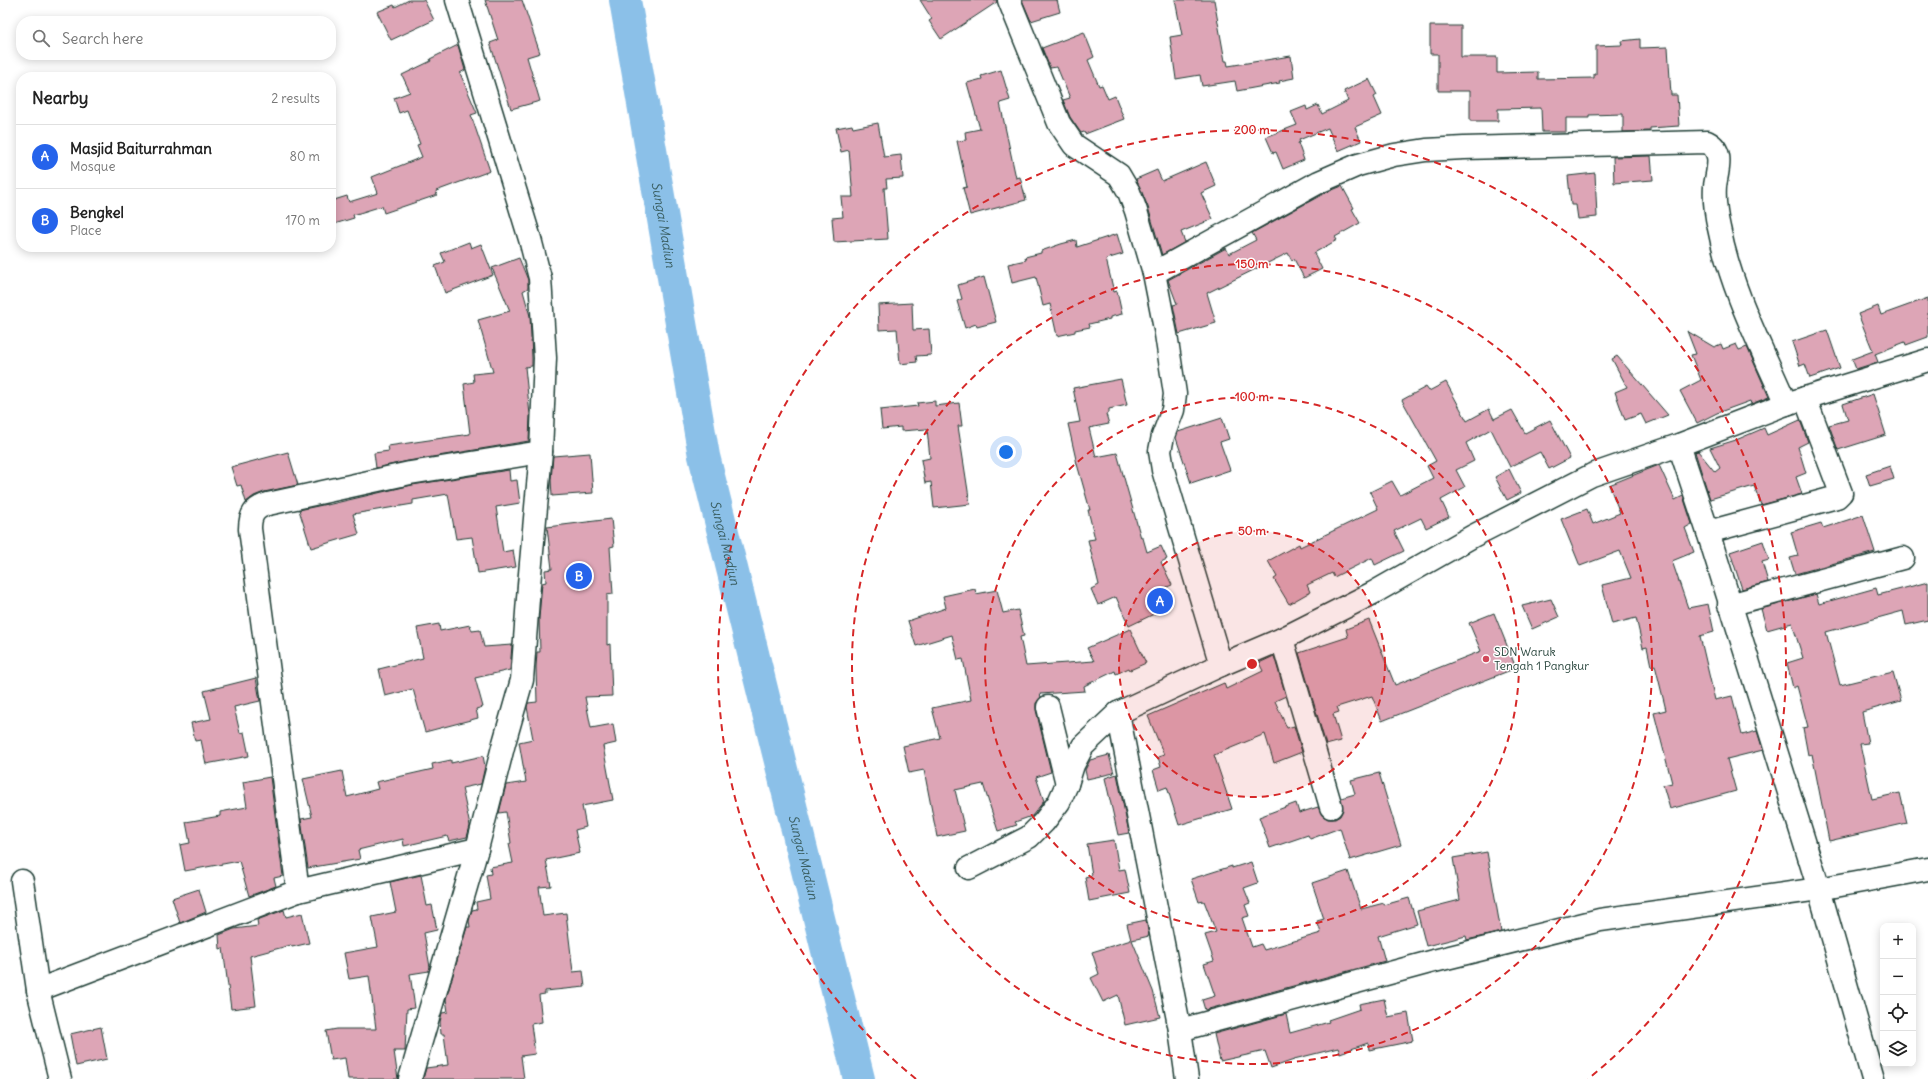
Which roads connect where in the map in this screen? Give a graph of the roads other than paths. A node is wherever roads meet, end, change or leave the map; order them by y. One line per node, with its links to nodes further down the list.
1 (457, 0): 7 (street)
2 (1008, 0): 3 (street)
3 (1154, 273): 5 (street); 12 (street)
4 (1928, 360): 5 (street)
5 (1796, 401): 6 (street); 8 (street)
6 (1678, 445): 8 (street); 11 (street)
7 (541, 452): 17 (street); 22 (street)
8 (1708, 532): 10 (street)
9 (1903, 558): 10 (street)
10 (1729, 605): 21 (street)
11 (1282, 639): 12 (street); 16 (street)
12 (1221, 665): 14 (street)
13 (1048, 707): 15 (street)
14 (1118, 713): 15 (street); 24 (street)
15 (1067, 784): 18 (street)
16 (1331, 807)
17 (477, 849): 22 (street); 26 (street)
18 (969, 868)
19 (1928, 869): 21 (street)
20 (22, 881): 23 (street)
21 (1819, 889): 24 (street); 28 (street)
22 (298, 891): 23 (street)
23 (38, 990): 25 (street)
24 (1180, 1030): 27 (street)
25 (60, 1079)
26 (410, 1079)
27 (1187, 1079)
28 (1873, 1079)

